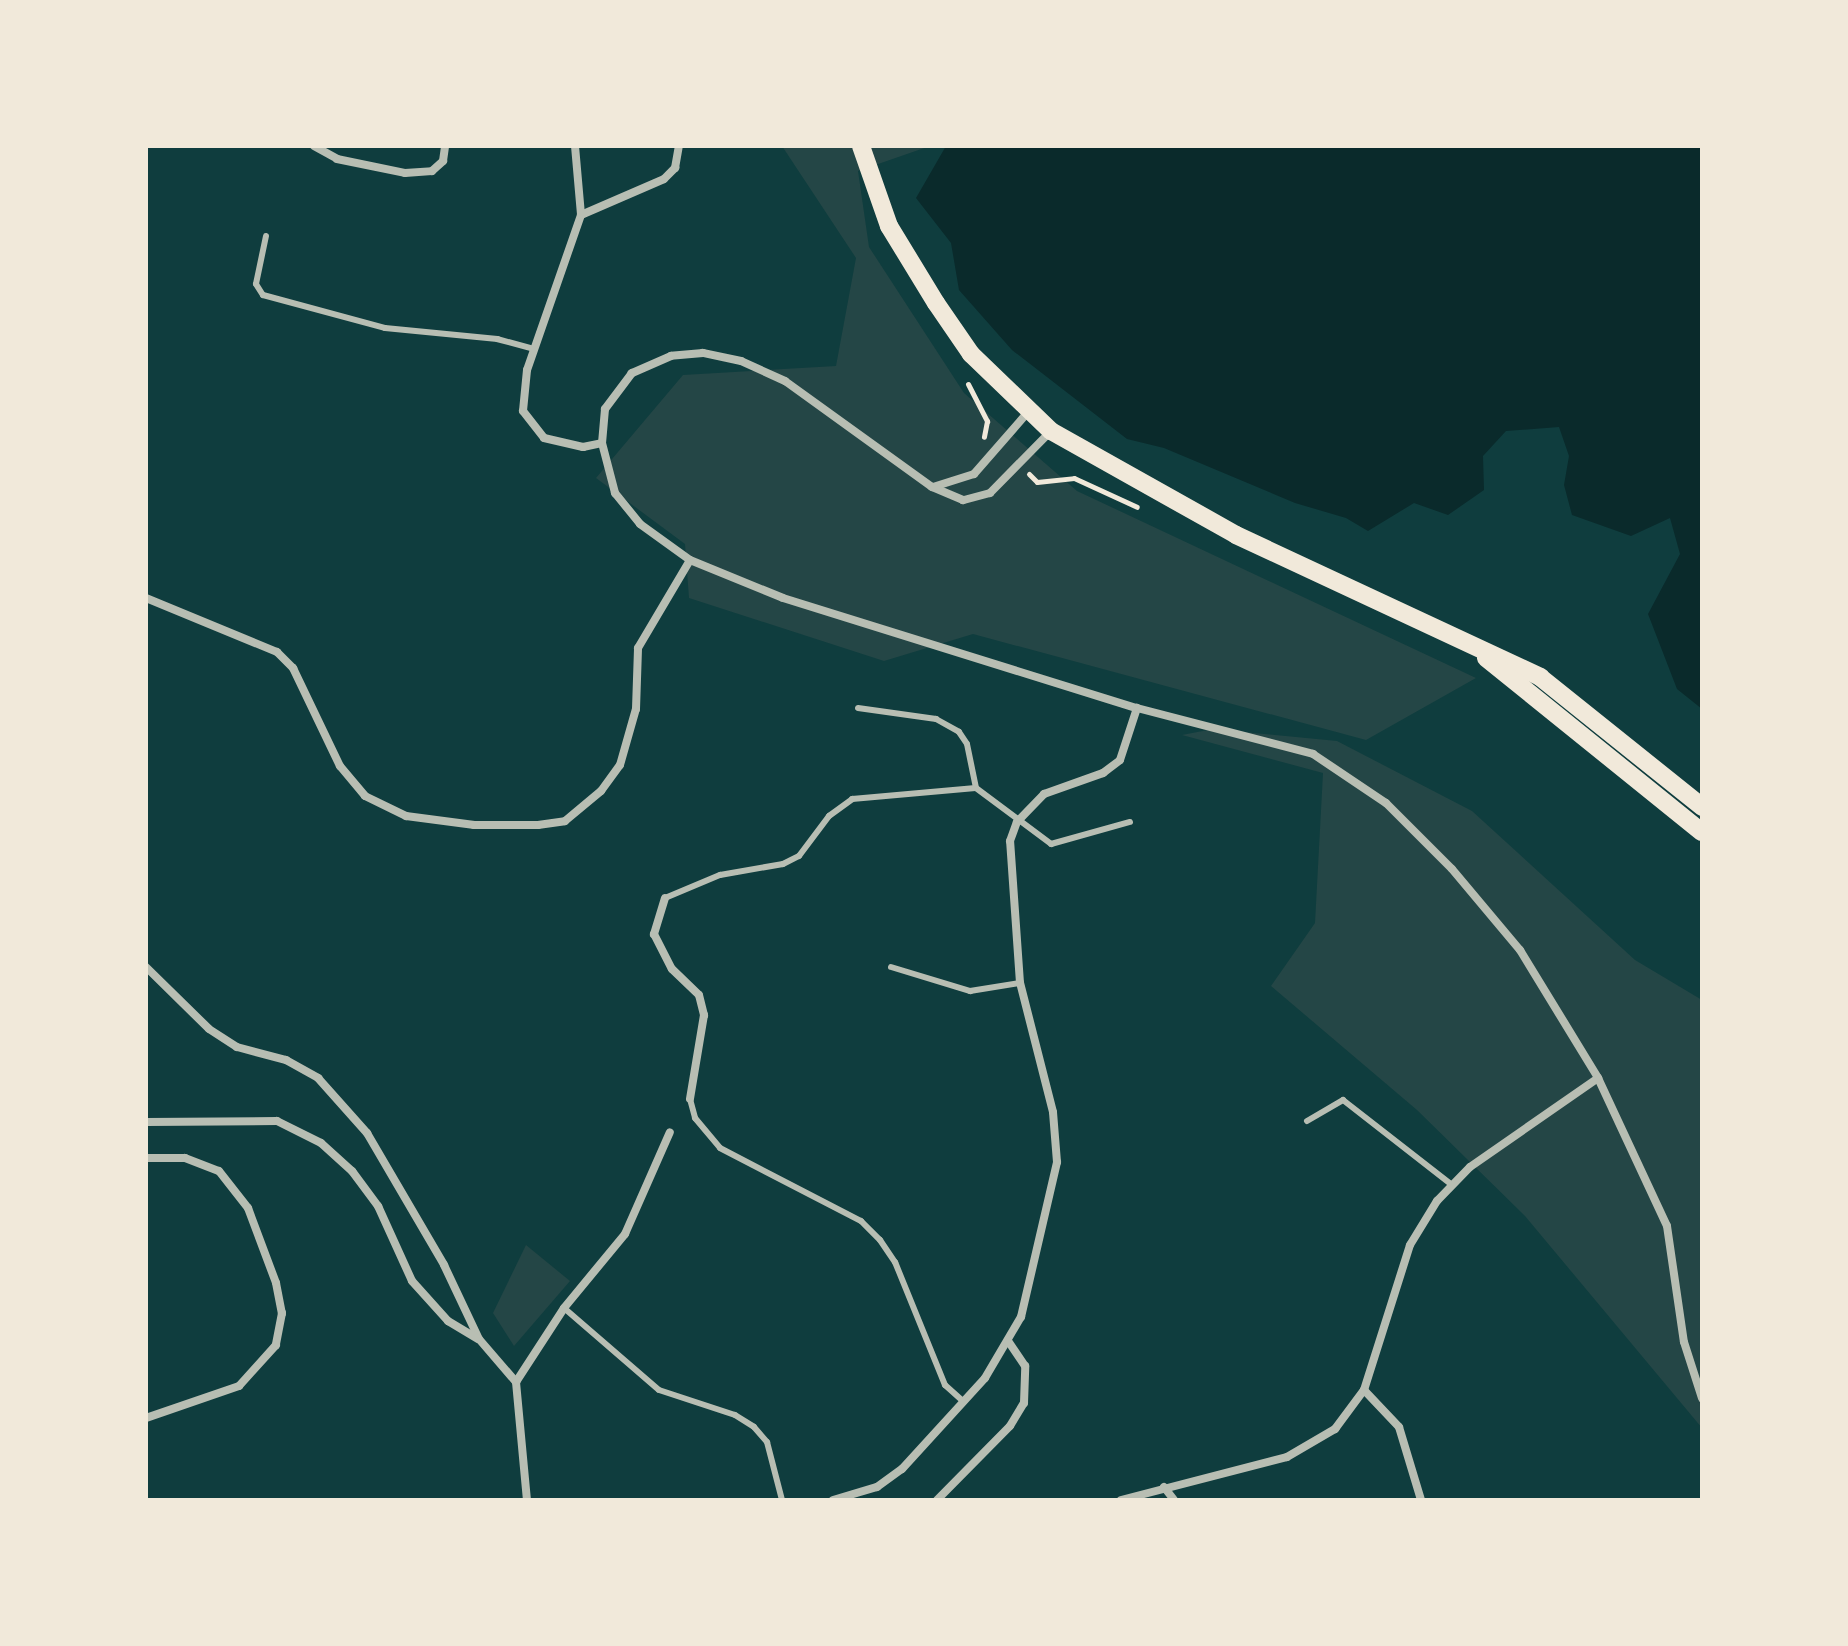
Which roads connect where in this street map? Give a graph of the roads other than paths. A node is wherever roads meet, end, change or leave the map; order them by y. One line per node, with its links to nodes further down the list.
1 (314, 146): 2 (street)
2 (445, 146)
3 (575, 146): 6 (street)
4 (679, 146): 6 (street)
5 (861, 146): 9 (main road)
6 (581, 215): 8 (street)
7 (266, 236): 8 (lane)
8 (534, 349): 11 (street)
9 (1028, 412): 10 (main road); 12 (street)
10 (1051, 431): 12 (street); 15 (main road)
11 (602, 443): 12 (street); 13 (street)
12 (932, 487)
13 (690, 560): 14 (street); 17 (street)
14 (146, 598)
15 (1472, 646): 19 (main road); 22 (main road)
16 (858, 708): 18 (lane)
17 (1137, 708): 20 (street); 27 (street)
18 (976, 788): 20 (lane); 23 (lane)
19 (1702, 807)
20 (1017, 822): 21 (lane); 26 (street)
21 (1130, 822)
22 (1702, 832)
23 (665, 898): 28 (street)
24 (146, 967): 35 (street)
25 (891, 967): 26 (lane)
26 (1020, 983): 36 (street)
27 (1598, 1078): 33 (street); 39 (street)
28 (690, 1099): 40 (lane)
29 (1307, 1121): 33 (lane)
30 (146, 1122): 35 (street)
31 (670, 1132): 34 (street)
32 (146, 1158): 41 (street)
33 (1452, 1185): 38 (street)
34 (564, 1308): 37 (street); 44 (lane)
35 (479, 1339): 37 (street)
36 (1009, 1342): 40 (street); 46 (street)
37 (516, 1382): 43 (street)
38 (1364, 1390): 42 (street); 49 (street)
39 (1702, 1398)
40 (963, 1401): 45 (street)
41 (146, 1418)
42 (1164, 1487): 47 (street); 48 (street)
43 (527, 1500)
44 (782, 1500)
45 (833, 1500)
46 (937, 1500)
47 (1121, 1500)
48 (1174, 1500)
49 (1421, 1500)

